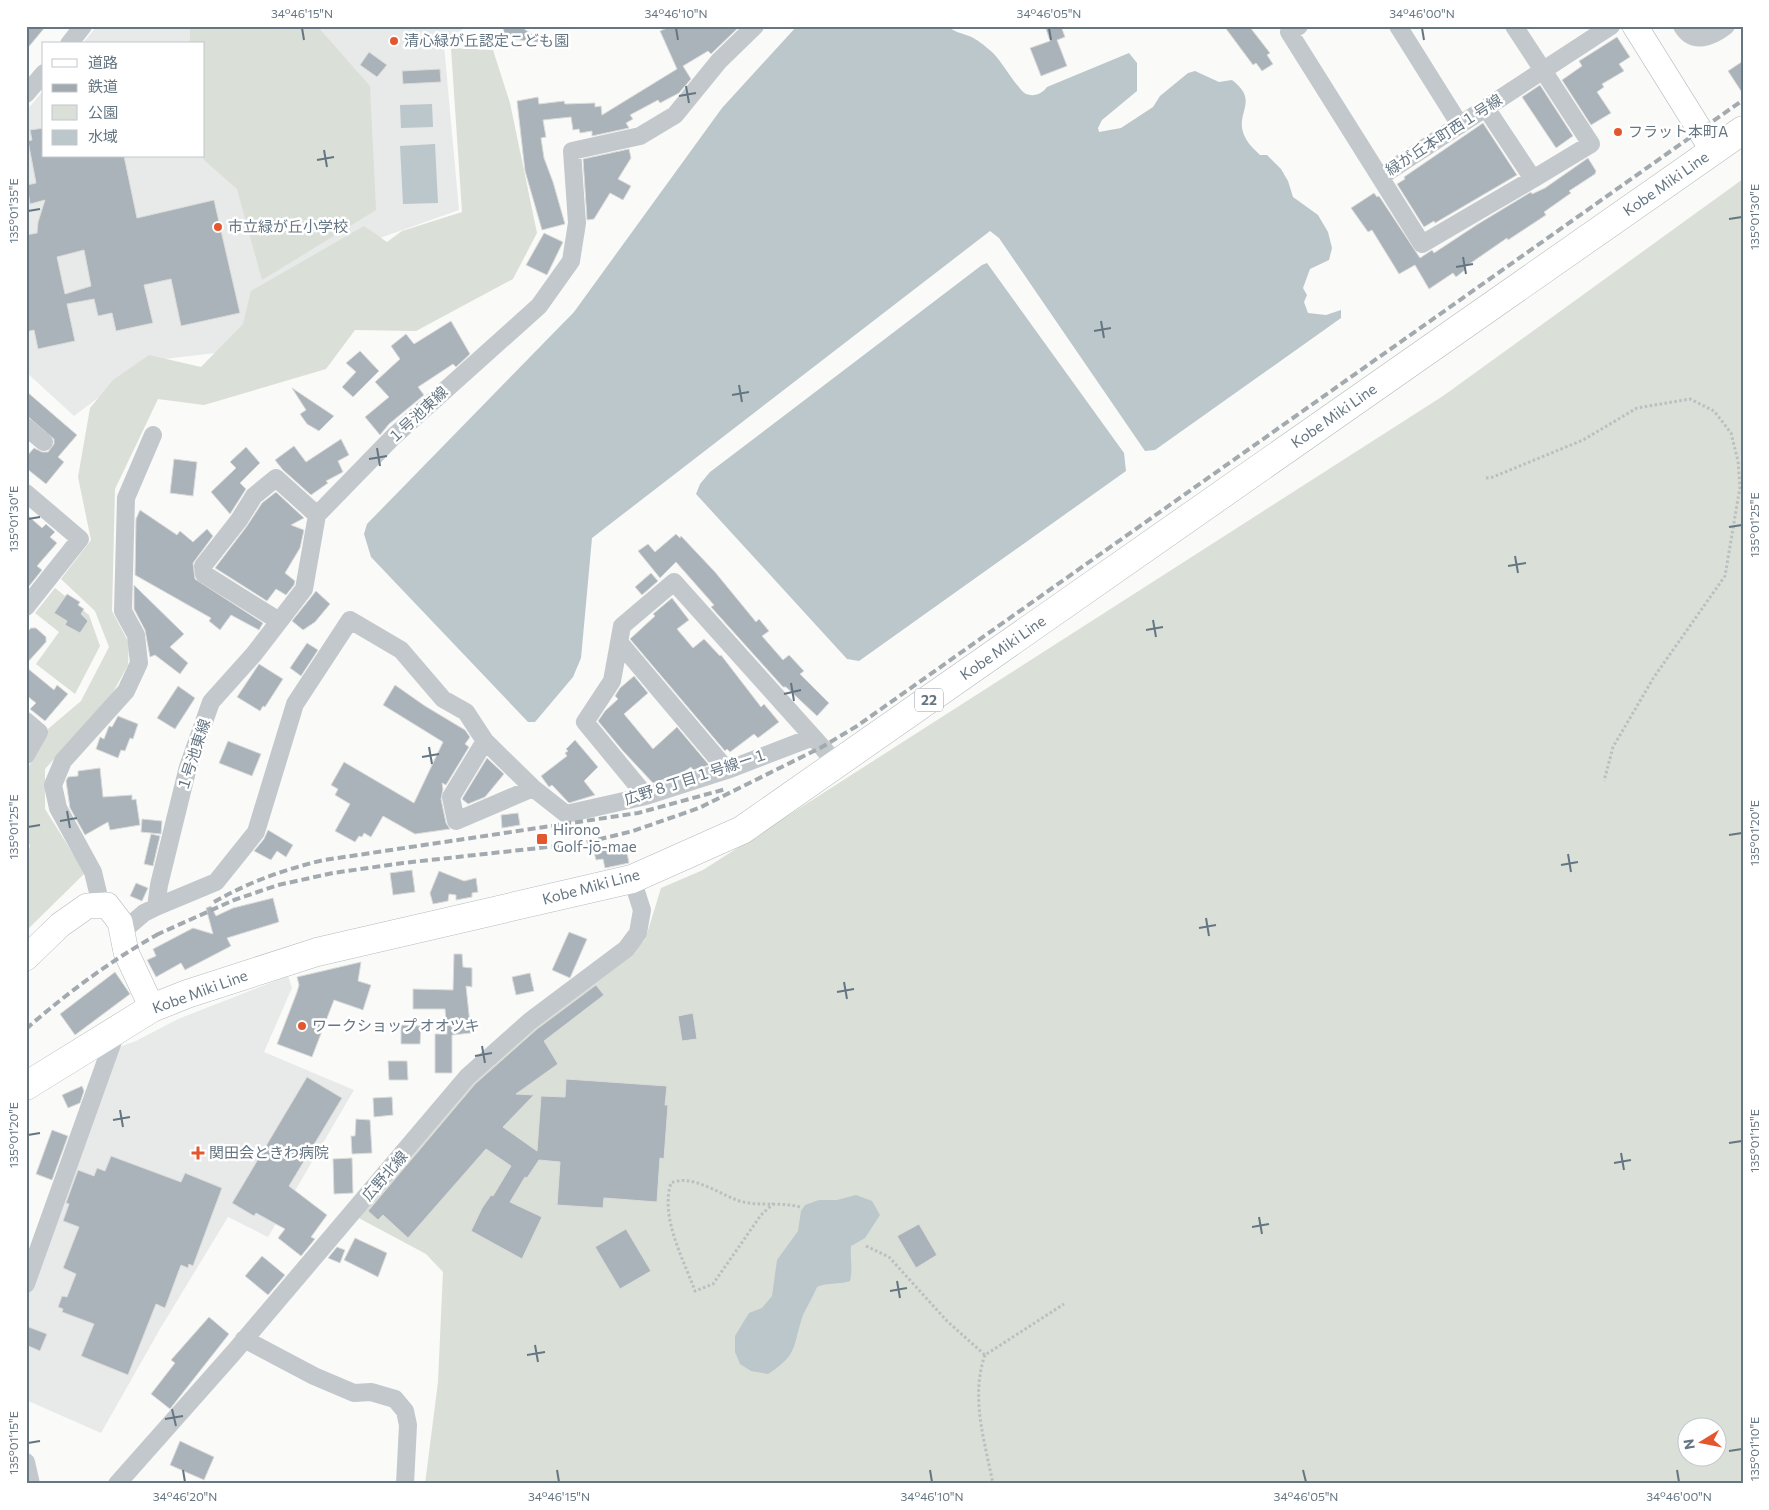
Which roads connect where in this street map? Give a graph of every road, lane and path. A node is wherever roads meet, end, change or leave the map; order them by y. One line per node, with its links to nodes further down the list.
1 (83, 26): 10 (street)
2 (755, 26): 25 (street, １号池東線)
3 (1299, 26): 18 (street, 緑が丘本町西１号線)
4 (1398, 26): 15 (street)
5 (1514, 26): 11 (street)
6 (1612, 26): 11 (street, 緑が丘本町西１号線)
7 (1635, 26): 17 (street)
8 (1682, 26): 9 (street)
9 (1726, 26)
10 (70, 42)
11 (1543, 71): 14 (street, 緑が丘本町西１号線); 19 (street)
12 (42, 75): 13 (street)
13 (26, 94)
14 (1486, 108): 15 (street, 緑が丘本町西１号線); 19 (street)
15 (1460, 125): 18 (street, 緑が丘本町西１号線)
16 (1743, 130): 17 (main road, Kobe Miki Line / 22)
17 (1712, 151): 33 (main road, Kobe Miki Line / 22)
18 (1380, 178): 19 (street)
19 (1533, 179)
20 (26, 427): 22 (street)
21 (153, 435): 39 (street)
22 (44, 442)
23 (1486, 478): 35 (path)
24 (26, 492): 26 (street)
25 (317, 515): 27 (street, １号池東線); 27 (street)
26 (28, 603)
27 (279, 621): 40 (street, １号池東線)
28 (619, 642): 30 (street); 34 (street); 37 (street)
29 (26, 721): 32 (street)
30 (813, 737): 33 (street); 34 (street, 広野８丁目１号線ー１)
31 (485, 740): 36 (street, 広野８丁目１号線ー１); 36 (street); 40 (street, 広野８丁目１号線ー１)
32 (26, 755)
33 (837, 764): 38 (main road, Kobe Miki Line / 22)
34 (727, 770): 37 (street, 広野８丁目１号線ー１)
35 (1604, 781)
36 (534, 788): 37 (street, 広野８丁目１号線ー１)
37 (646, 796)
38 (632, 879): 43 (main road, Kobe Miki Line / 22); 51 (street, 広野北線)
39 (102, 905): 41 (street); 42 (street)
40 (156, 907): 41 (street)
41 (123, 931): 43 (street)
42 (26, 958)
43 (152, 1008): 44 (main road, Kobe Miki Line / 22)
44 (116, 1030): 45 (main road, Kobe Miki Line / 22); 49 (street)
45 (26, 1086)
46 (773, 1204): 46 (path); 47 (path)
47 (800, 1207)
48 (866, 1246): 52 (path)
49 (26, 1284)
50 (1064, 1304): 52 (path)
51 (244, 1339): 55 (street, 広野北線); 56 (street)
52 (985, 1355): 57 (path)
53 (26, 1462): 54 (street)
54 (31, 1484)
55 (117, 1484)
56 (405, 1484)
57 (993, 1484)

